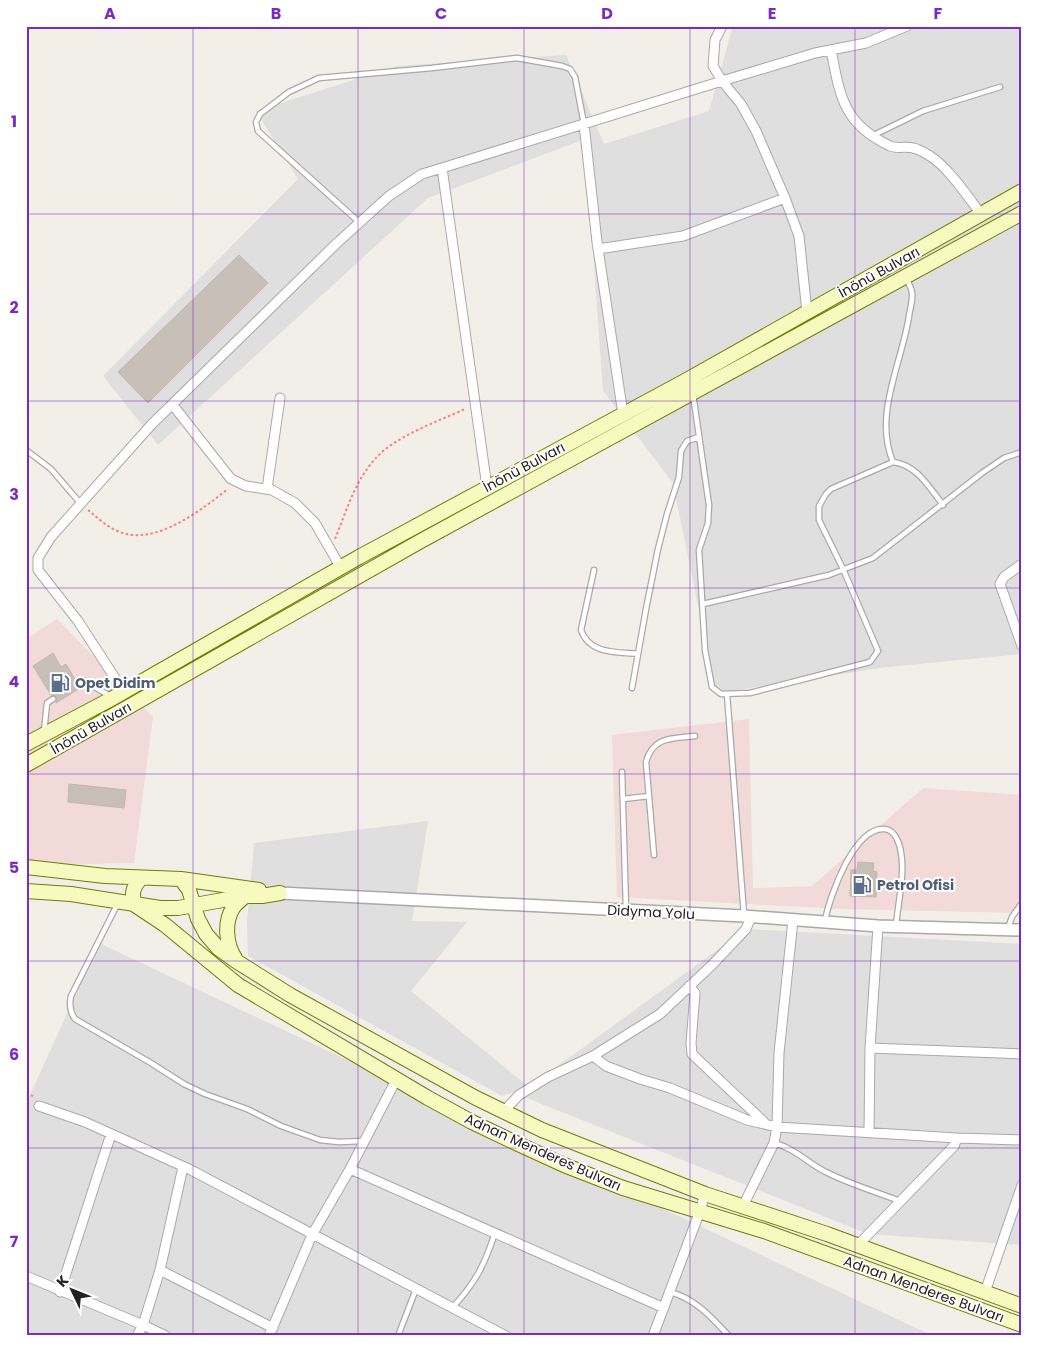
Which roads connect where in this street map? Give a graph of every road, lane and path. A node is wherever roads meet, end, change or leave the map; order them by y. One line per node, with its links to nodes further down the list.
1 (722, 26): 4 (street)
2 (906, 26): 3 (street)
3 (831, 50): 4 (street); 7 (street)
4 (722, 81): 6 (street); 10 (street)
5 (1000, 87): 7 (lane)
6 (584, 124): 8 (street); 13 (lane); 14 (street)
7 (872, 136): 12 (street)
8 (442, 168): 13 (street); 20 (street)
9 (1022, 191): 12 (main road, İnönü Bulvarı)
10 (785, 198): 14 (street); 16 (street)
11 (1022, 213): 15 (main road, İnönü Bulvarı)
12 (981, 214): 16 (main road, İnönü Bulvarı)
13 (360, 223): 19 (street)
14 (598, 249): 21 (street)
15 (906, 276): 17 (main road, İnönü Bulvarı); 25 (lane)
16 (807, 312): 21 (main road, İnönü Bulvarı)
17 (693, 393): 22 (lane); 47 (main road, İnönü Bulvarı)
18 (280, 398): 28 (street)
19 (172, 404): 26 (street); 29 (street)
20 (476, 404): 27 (street); 31 (path)
21 (622, 414): 27 (main road, İnönü Bulvarı)
22 (699, 437): 36 (lane); 38 (lane)
23 (26, 450): 29 (lane)
24 (1022, 452): 30 (lane)
25 (893, 462): 30 (lane); 35 (lane)
26 (236, 481): 28 (street); 29 (path)
27 (487, 487): 33 (main road, İnönü Bulvarı)
28 (267, 490): 31 (street)
29 (81, 504): 42 (street)
30 (943, 505): 35 (lane)
31 (331, 550): 33 (street)
32 (1022, 564): 37 (street)
33 (341, 568): 42 (main road, İnönü Bulvarı)
34 (594, 570): 38 (lane)
35 (843, 570): 36 (lane); 41 (lane)
36 (703, 604): 41 (lane)
37 (1022, 646)
38 (638, 654): 40 (lane)
39 (78, 684): 42 (lane)
40 (632, 688)
41 (727, 694): 63 (lane)
42 (118, 695): 44 (main road, İnönü Bulvarı)
43 (53, 699): 44 (lane)
44 (43, 735): 46 (main road, İnönü Bulvarı)
45 (694, 736): 49 (lane)
46 (26, 744)
47 (26, 765)
48 (622, 772): 50 (lane)
49 (649, 796): 50 (lane); 51 (lane)
50 (623, 799): 62 (lane)
51 (654, 855)
52 (26, 867): 53 (main road)
53 (141, 878): 54 (main road); 60 (main road)
54 (181, 879): 56 (main road); 61 (main road, Adnan Menderes Bulvarı)
55 (26, 891): 58 (main road)
56 (280, 893): 57 (main road); 62 (street, Didyma Yolu)
57 (245, 896): 61 (main road); 70 (main road)
58 (119, 901): 60 (main road); 84 (lane)
59 (1022, 903): 68 (lane)
60 (135, 905): 61 (main road); 75 (main road, Adnan Menderes Bulvarı)
61 (194, 906): 70 (main road, Adnan Menderes Bulvarı)
62 (626, 911): 63 (street, Didyma Yolu)
63 (748, 916): 64 (street, Didyma Yolu); 71 (street)
64 (793, 920): 65 (street, Didyma Yolu); 79 (street)
65 (825, 922): 66 (street, Didyma Yolu); 67 (lane)
66 (878, 926): 67 (street, Didyma Yolu); 72 (street)
67 (896, 926): 68 (street, Didyma Yolu)
68 (1007, 929): 69 (street, Didyma Yolu)
69 (1022, 930)
70 (236, 961): 77 (main road, Adnan Menderes Bulvarı)
71 (689, 986): 74 (street); 78 (street)
72 (870, 1048): 73 (street); 80 (street)
73 (1022, 1054)
74 (593, 1056): 77 (street); 78 (street)
75 (396, 1080): 84 (street); 92 (main road, Adnan Menderes Bulvarı)
76 (39, 1106): 81 (street)
77 (504, 1111): 89 (main road, Adnan Menderes Bulvarı)
78 (765, 1123): 79 (street)
79 (778, 1127): 80 (street); 85 (street)
80 (869, 1132): 82 (street)
81 (111, 1134): 86 (street); 99 (street)
82 (956, 1138): 83 (street); 90 (street)
83 (1022, 1140)
84 (364, 1141): 87 (street)
85 (774, 1143): 90 (lane); 91 (street)
86 (183, 1167): 94 (street); 96 (street)
87 (350, 1169): 93 (street); 94 (street)
88 (1022, 1185): 101 (street)
89 (704, 1194): 91 (main road, Adnan Menderes Bulvarı); 92 (street)
90 (900, 1201): 95 (street)
91 (743, 1206): 95 (main road, Adnan Menderes Bulvarı)
92 (700, 1211): 100 (street); 106 (main road, Adnan Menderes Bulvarı)
93 (494, 1233): 103 (lane); 104 (street)
94 (312, 1235): 98 (street); 107 (street)
95 (858, 1245): 101 (main road, Adnan Menderes Bulvarı)
96 (160, 1270): 105 (street); 107 (street)
97 (26, 1276): 99 (street)
98 (416, 1289): 103 (street); 110 (lane)
99 (60, 1292): 105 (street)
100 (670, 1292): 104 (street); 113 (lane)
101 (985, 1292): 102 (main road, Adnan Menderes Bulvarı)
102 (1022, 1306)
103 (452, 1308): 111 (street)
104 (664, 1308): 112 (street)
105 (142, 1325): 108 (street); 109 (street)
106 (1022, 1325)
107 (271, 1332)
108 (137, 1336)
109 (166, 1336)
110 (398, 1336)
111 (506, 1336)
112 (653, 1336)
113 (729, 1336)

